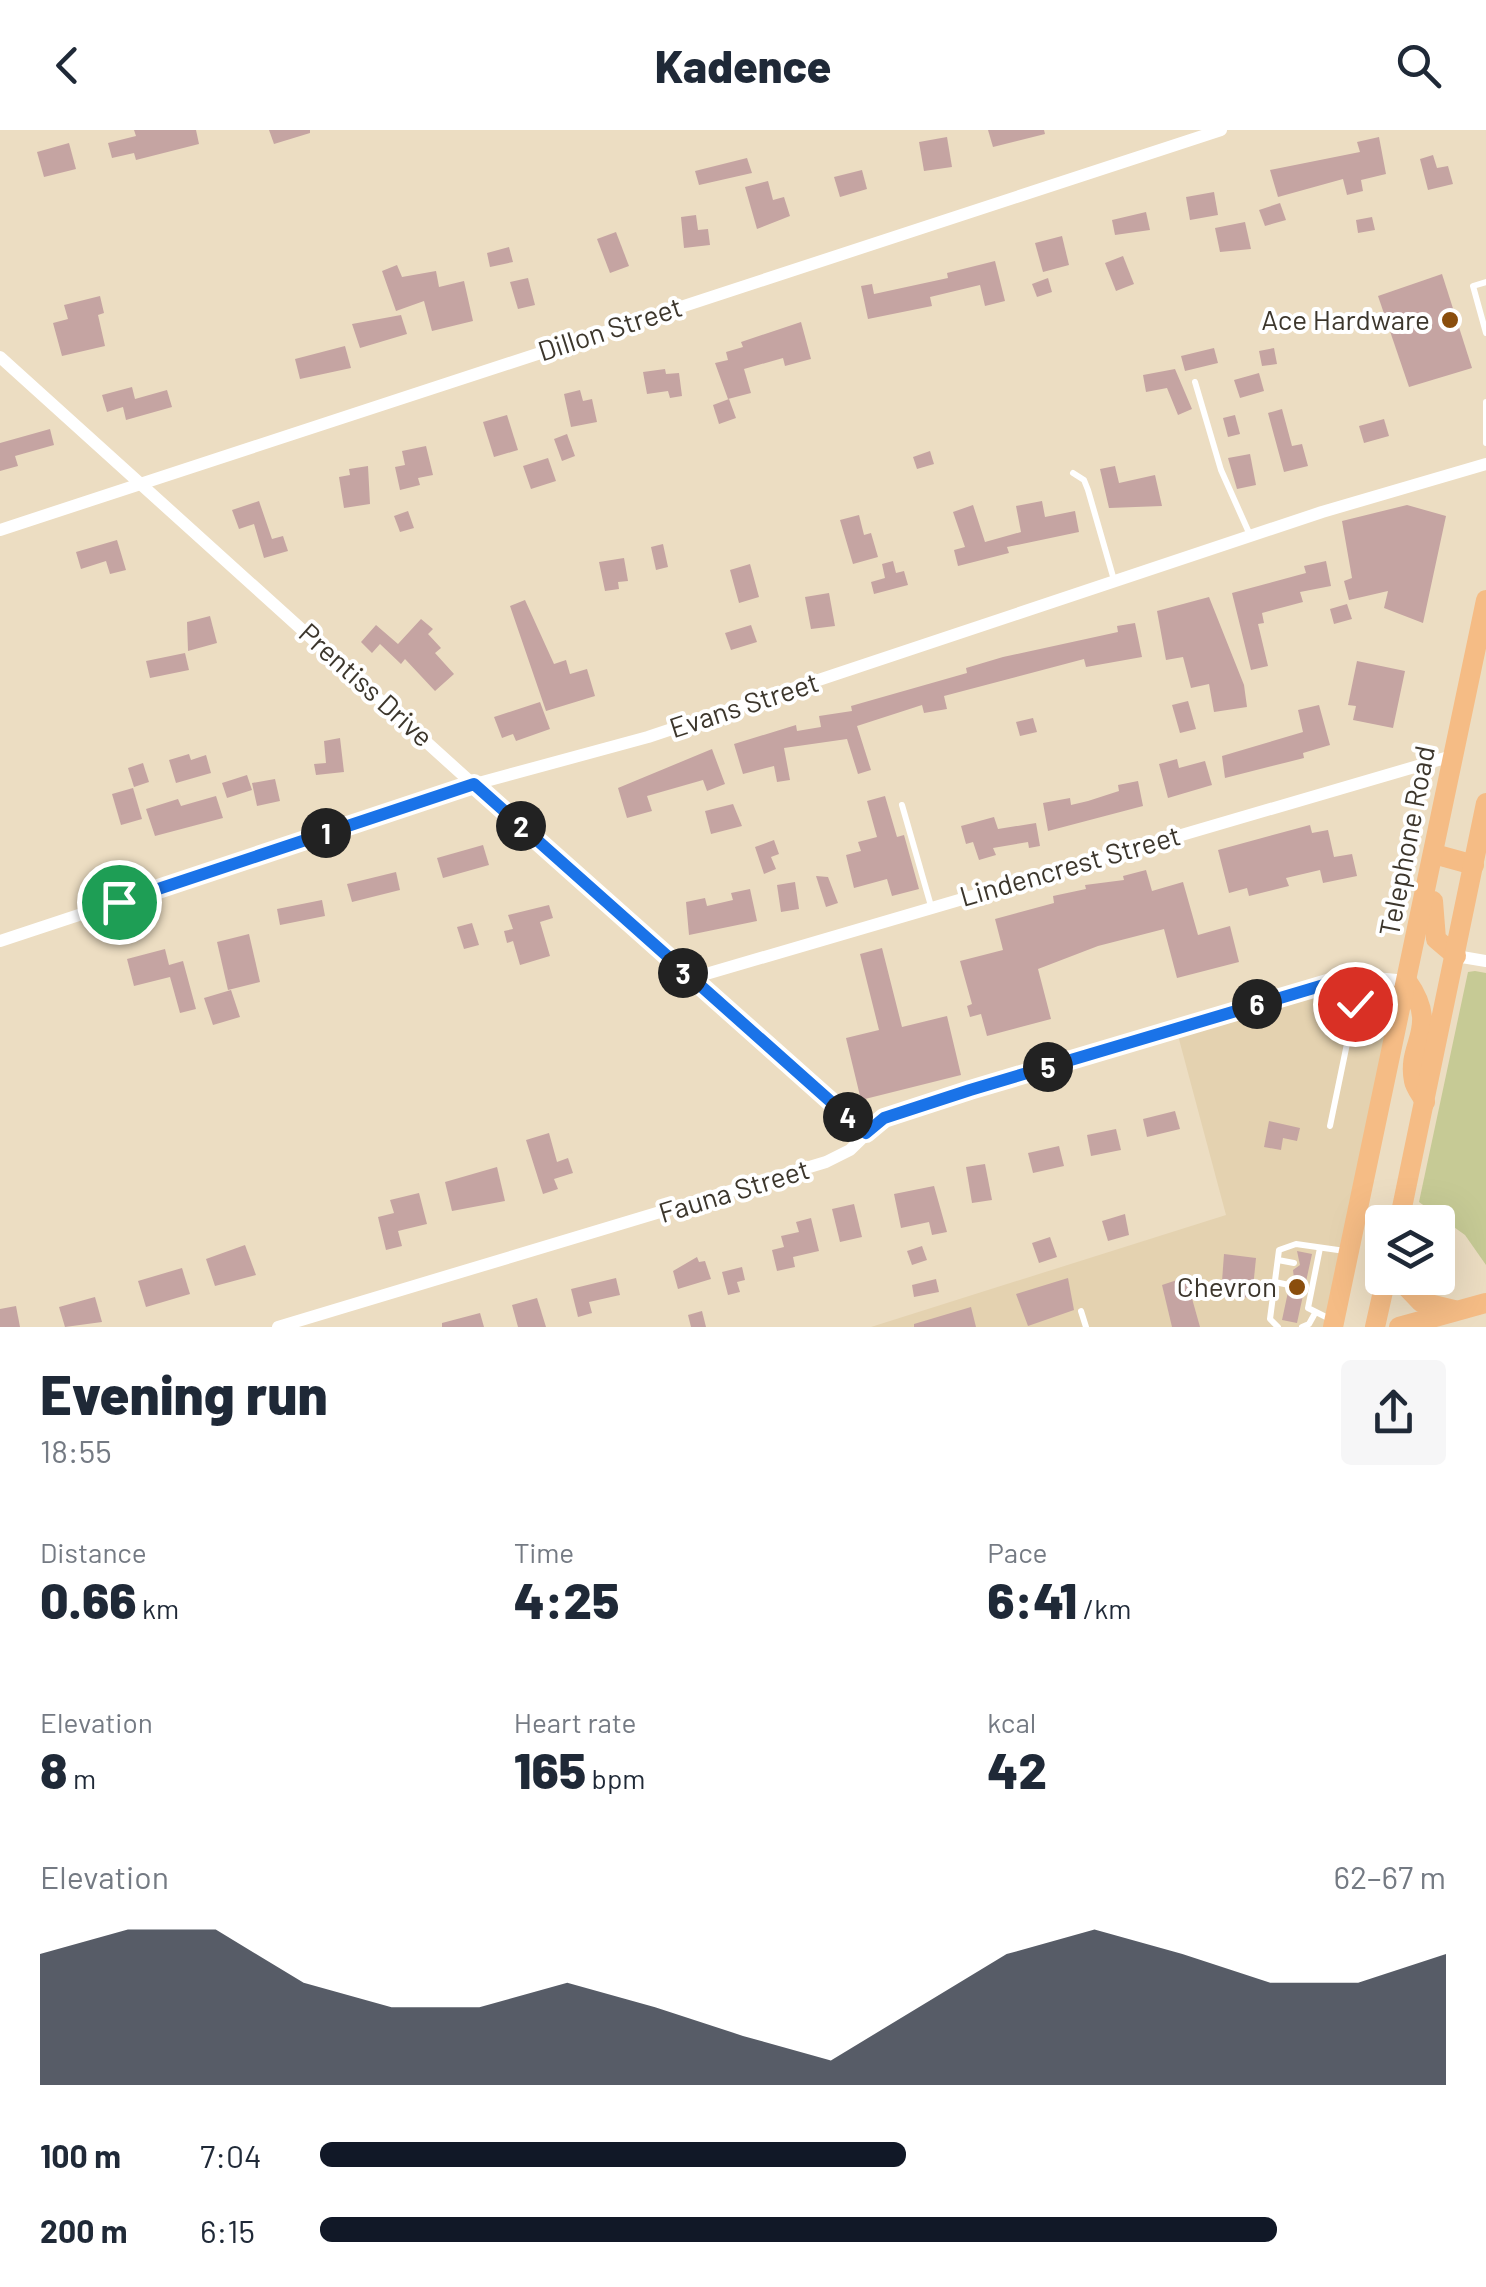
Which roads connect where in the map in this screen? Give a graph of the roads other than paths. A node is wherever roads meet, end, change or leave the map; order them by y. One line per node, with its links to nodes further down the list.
1 (1221, 130): 10 (street, Dillon Street)
2 (1486, 282): 3 (lane)
3 (1486, 332)
4 (0, 358): 10 (street, Prentiss Drive)
5 (1195, 382): 12 (lane)
6 (1486, 402): 7 (lane)
7 (1486, 442)
8 (1486, 464): 12 (street, Evans Street)
9 (1073, 474): 13 (lane)
10 (142, 482): 11 (street, Dillon Street); 16 (street, Prentiss Drive)
11 (0, 530)
12 (1250, 536): 13 (street, Evans Street)
13 (1114, 582): 16 (street, Evans Street)
14 (1486, 600): 15 (main road, Telephone Road)
15 (1452, 756): 19 (main road, Telephone Road); 21 (street, Lindencrest Street)
16 (474, 784): 22 (street, Evans Street); 26 (street, Prentiss Drive)
17 (902, 805): 21 (lane)
18 (1485, 816): 20 (main road)
19 (1434, 854): 20 (main road); 23 (main road); 27 (main road, Telephone Road)
20 (1480, 870): 23 (main road)
21 (931, 906): 26 (street, Lindencrest Street)
22 (0, 941)
23 (1456, 956): 24 (street); 28 (main road)
24 (1486, 961)
25 (1354, 976): 27 (street, Fauna Street); 29 (lane); 30 (street, Fauna Street)
26 (689, 979): 30 (street, Prentiss Drive)
27 (1407, 981): 28 (main road); 33 (main road, Telephone Road)
28 (1425, 1102): 31 (main road)
29 (1330, 1126)
30 (866, 1133): 47 (street, Fauna Street)
31 (1403, 1205)
32 (1320, 1248): 33 (lane); 34 (lane); 45 (lane)
33 (1349, 1251): 45 (main road, Telephone Road)
34 (1278, 1260): 35 (lane); 36 (lane)
35 (1294, 1263)
36 (1275, 1282): 37 (lane); 40 (lane)
37 (1289, 1285)
38 (1382, 1295): 52 (main road)
39 (1414, 1295): 44 (main road)
40 (1272, 1300): 41 (lane); 46 (lane)
41 (1285, 1303)
42 (1486, 1303): 44 (main road)
43 (1081, 1311): 48 (lane)
44 (1460, 1311): 53 (main road)
45 (1318, 1315): 51 (lane)
46 (1270, 1319): 49 (lane); 50 (lane)
47 (278, 1327)
48 (1086, 1327)
49 (1258, 1327)
50 (1278, 1327)
51 (1302, 1327)
52 (1375, 1327)
53 (1400, 1327)

